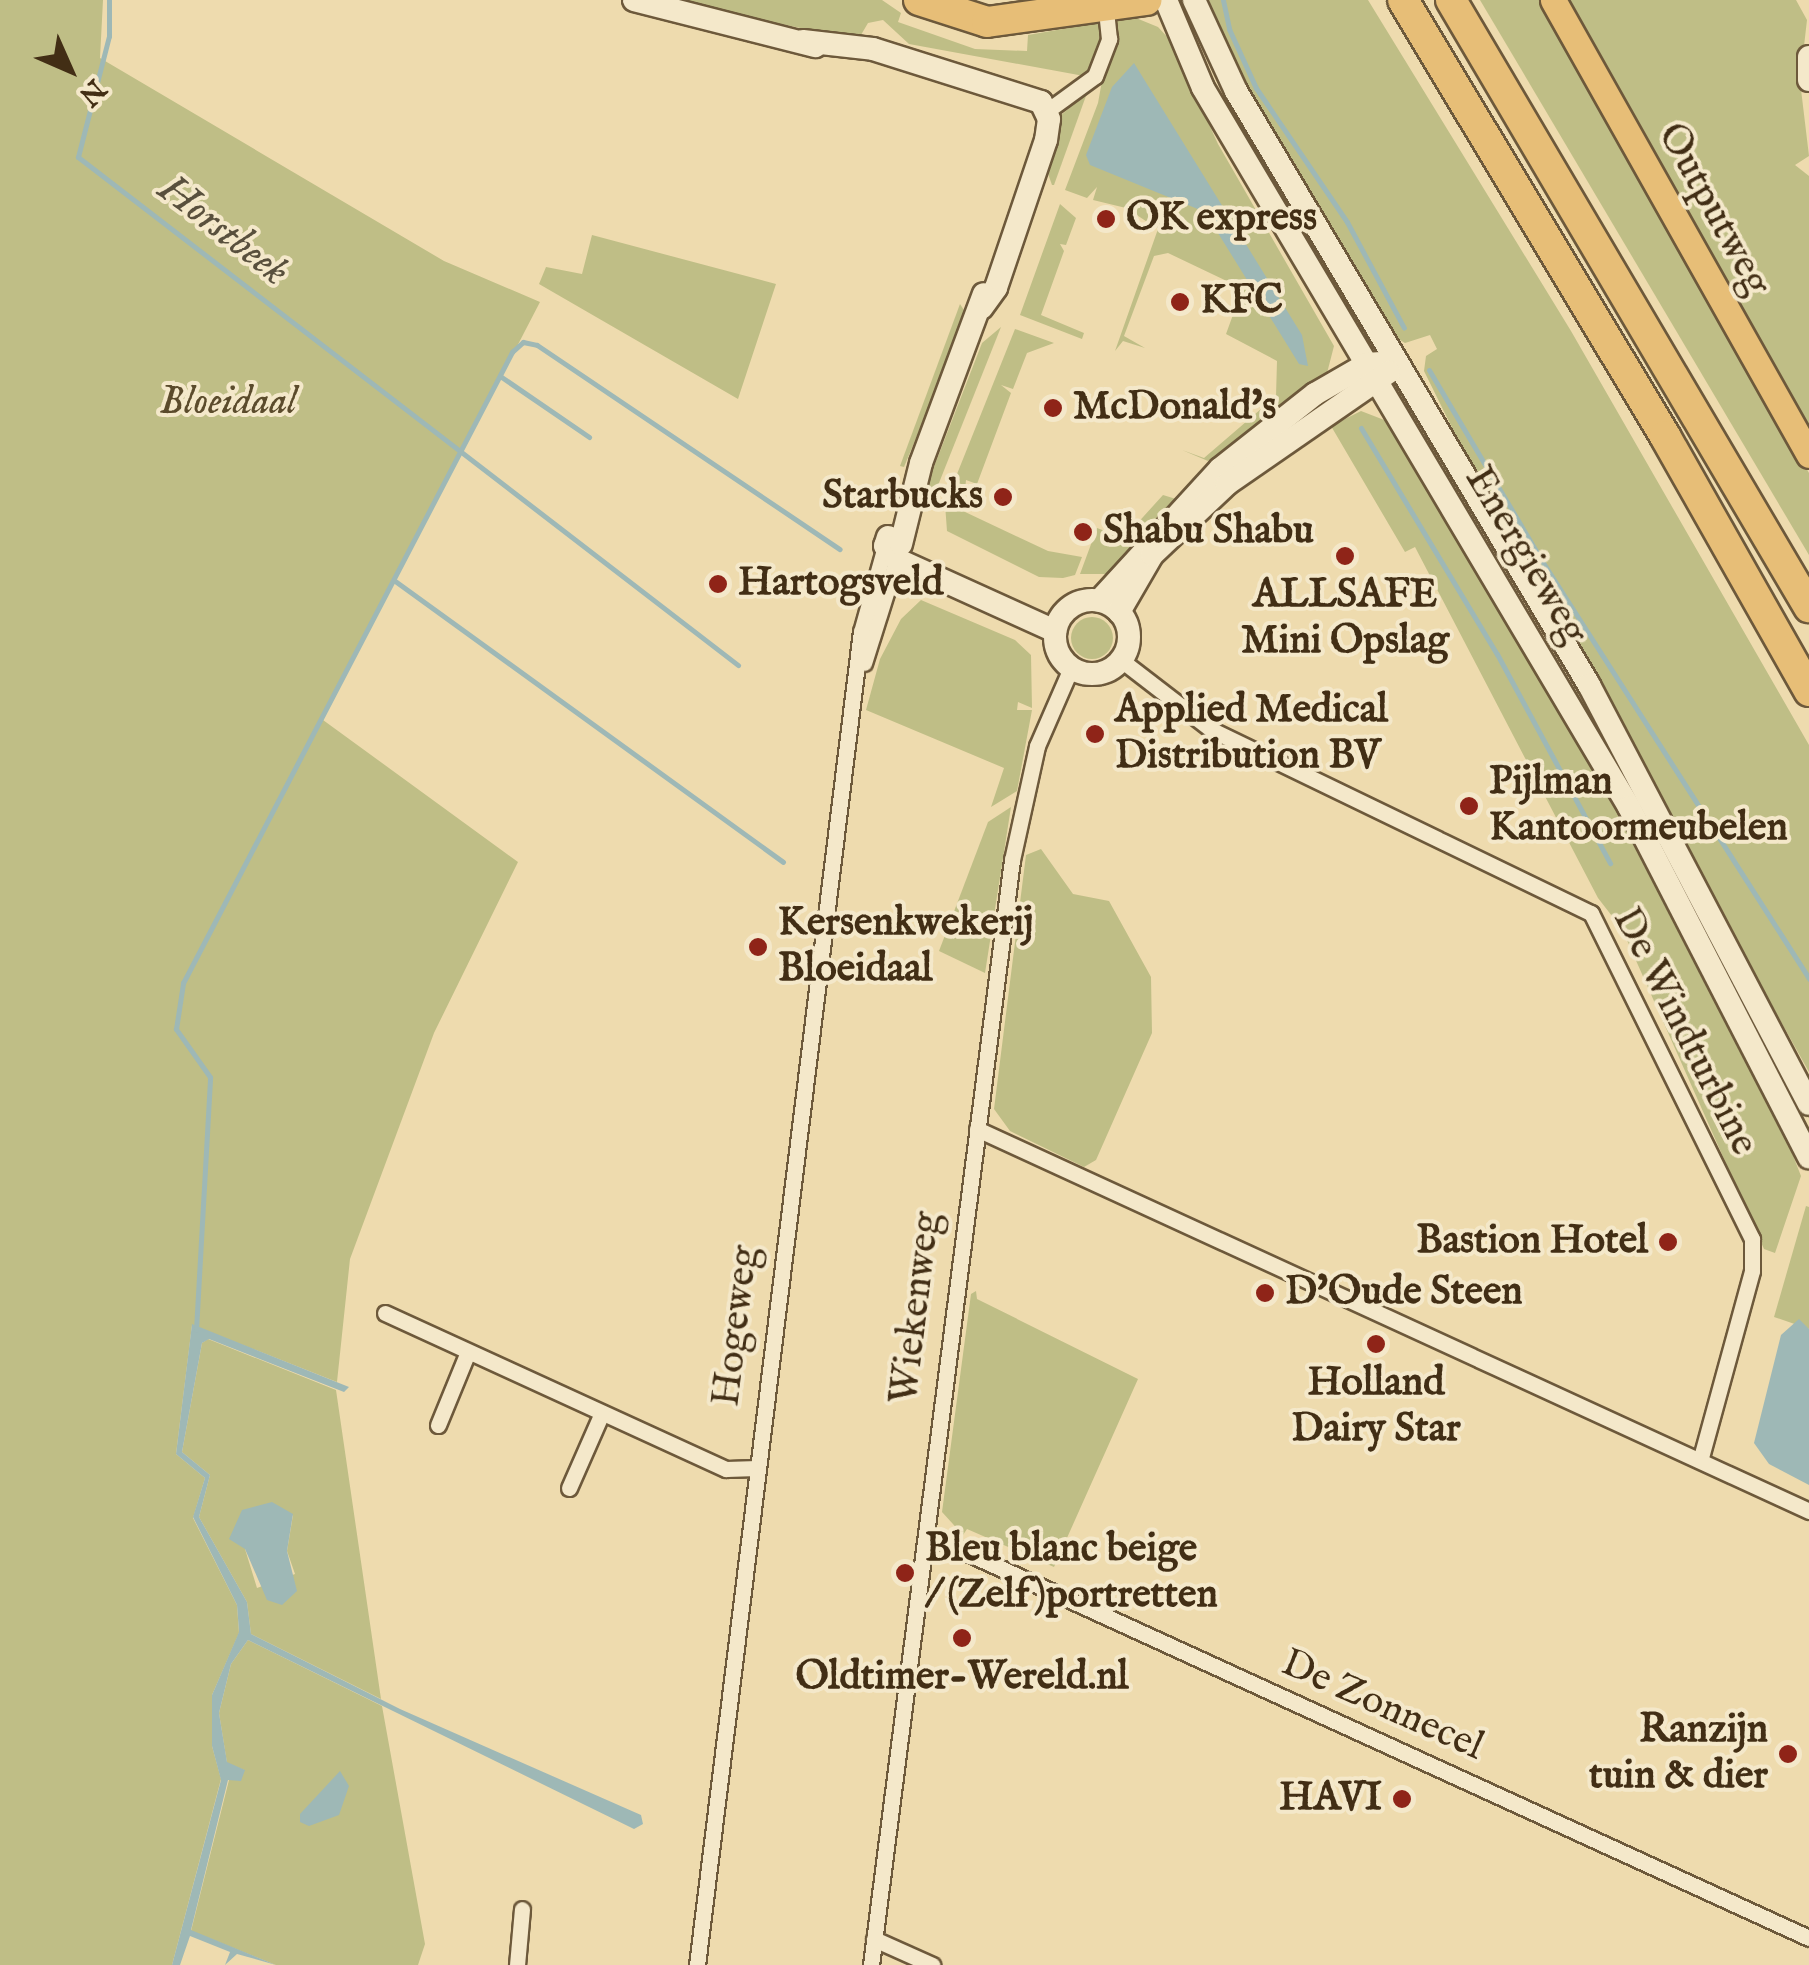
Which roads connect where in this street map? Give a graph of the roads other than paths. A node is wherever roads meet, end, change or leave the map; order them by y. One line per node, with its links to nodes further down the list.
1 (634, 0): 12 (main road)
2 (919, 0): 9 (highway)
3 (1146, 0): 9 (highway)
4 (1166, 0): 14 (main road, Energieweg)
5 (1194, 0): 13 (main road, Energieweg)
6 (1403, 0): 22 (highway)
7 (1451, 0): 18 (highway)
8 (1553, 0): 15 (main road, Outputweg)
9 (1105, 4): 12 (street)
10 (1809, 57): 11 (main road)
11 (1809, 80)
12 (1046, 111): 16 (main road, Hogeweg)
13 (1399, 362): 14 (main road); 23 (main road, Energieweg)
14 (1372, 373): 17 (main road); 25 (main road, Energieweg)
15 (1809, 455)
16 (894, 550): 19 (main road); 31 (street, Hogeweg)
17 (1109, 606): 19 (main road); 20 (main road)
18 (1809, 608)
19 (1059, 623): 21 (main road)
20 (1121, 660): 21 (main road); 30 (street, De Windturbine)
21 (1071, 668): 24 (street, Wiekenweg)
22 (1809, 691)
23 (1806, 1099)
24 (976, 1129): 30 (street); 34 (street, Wiekenweg)
25 (1809, 1157)
26 (384, 1312): 27 (street)
27 (468, 1352): 28 (street); 29 (street)
28 (602, 1413): 31 (street); 32 (street)
29 (438, 1425)
30 (1701, 1458): 33 (street)
31 (757, 1468): 39 (street, Hogeweg)
32 (569, 1488)
33 (1809, 1511)
34 (928, 1535): 36 (street, De Zonnecel); 37 (street, Wiekenweg)
35 (522, 1909): 38 (street)
36 (1809, 1938)
37 (874, 1939): 40 (street, Wiekenweg); 41 (street)
38 (517, 1965)
39 (697, 1965)
40 (871, 1965)
41 (932, 1965)

